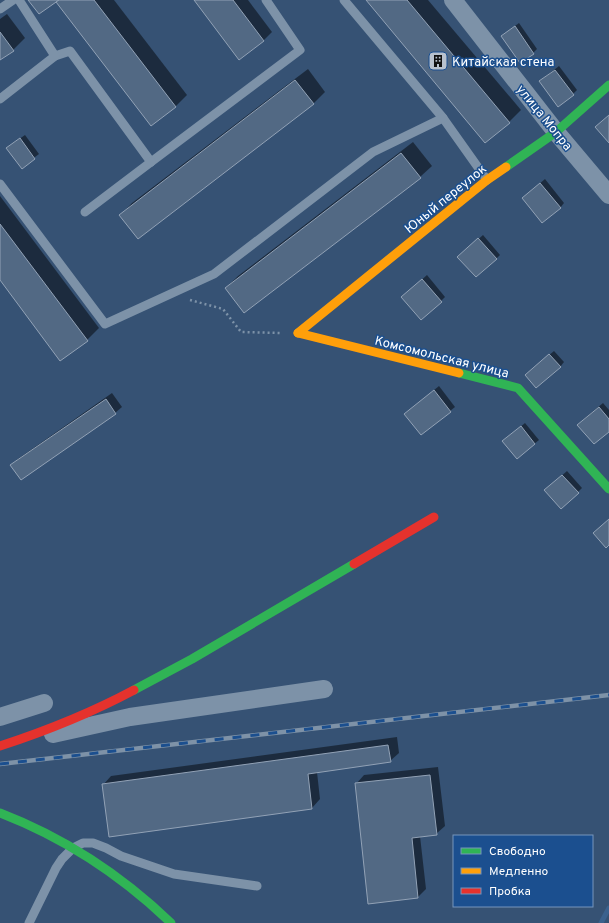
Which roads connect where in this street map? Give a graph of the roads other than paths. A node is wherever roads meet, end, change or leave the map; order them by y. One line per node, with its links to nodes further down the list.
1 (13, 0): 6 (lane)
2 (18, 0): 7 (lane)
3 (266, 0): 12 (lane)
4 (344, 0): 10 (lane)
5 (453, 0): 11 (street, улица Мопра)
6 (0, 9)
7 (55, 56): 9 (lane); 12 (lane)
8 (609, 85): 11 (street, Юный переулок)
9 (0, 99)
10 (443, 118): 13 (lane); 14 (lane)
11 (556, 132): 13 (street, Юный переулок); 15 (street, улица Мопра)
12 (151, 162): 16 (lane)
13 (487, 180): 17 (street, Юный переулок)
14 (0, 184)
15 (609, 195)
16 (85, 212)
17 (298, 333): 18 (street, Комсомольская улица)
18 (609, 489)
19 (434, 517): 23 (street)
20 (324, 689): 23 (street)
21 (44, 703): 22 (street)
22 (0, 717)
23 (0, 746)
24 (0, 813): 25 (street)
25 (73, 848): 26 (lane); 27 (lane); 28 (street)
26 (257, 886)
27 (29, 923)
28 (170, 923)

